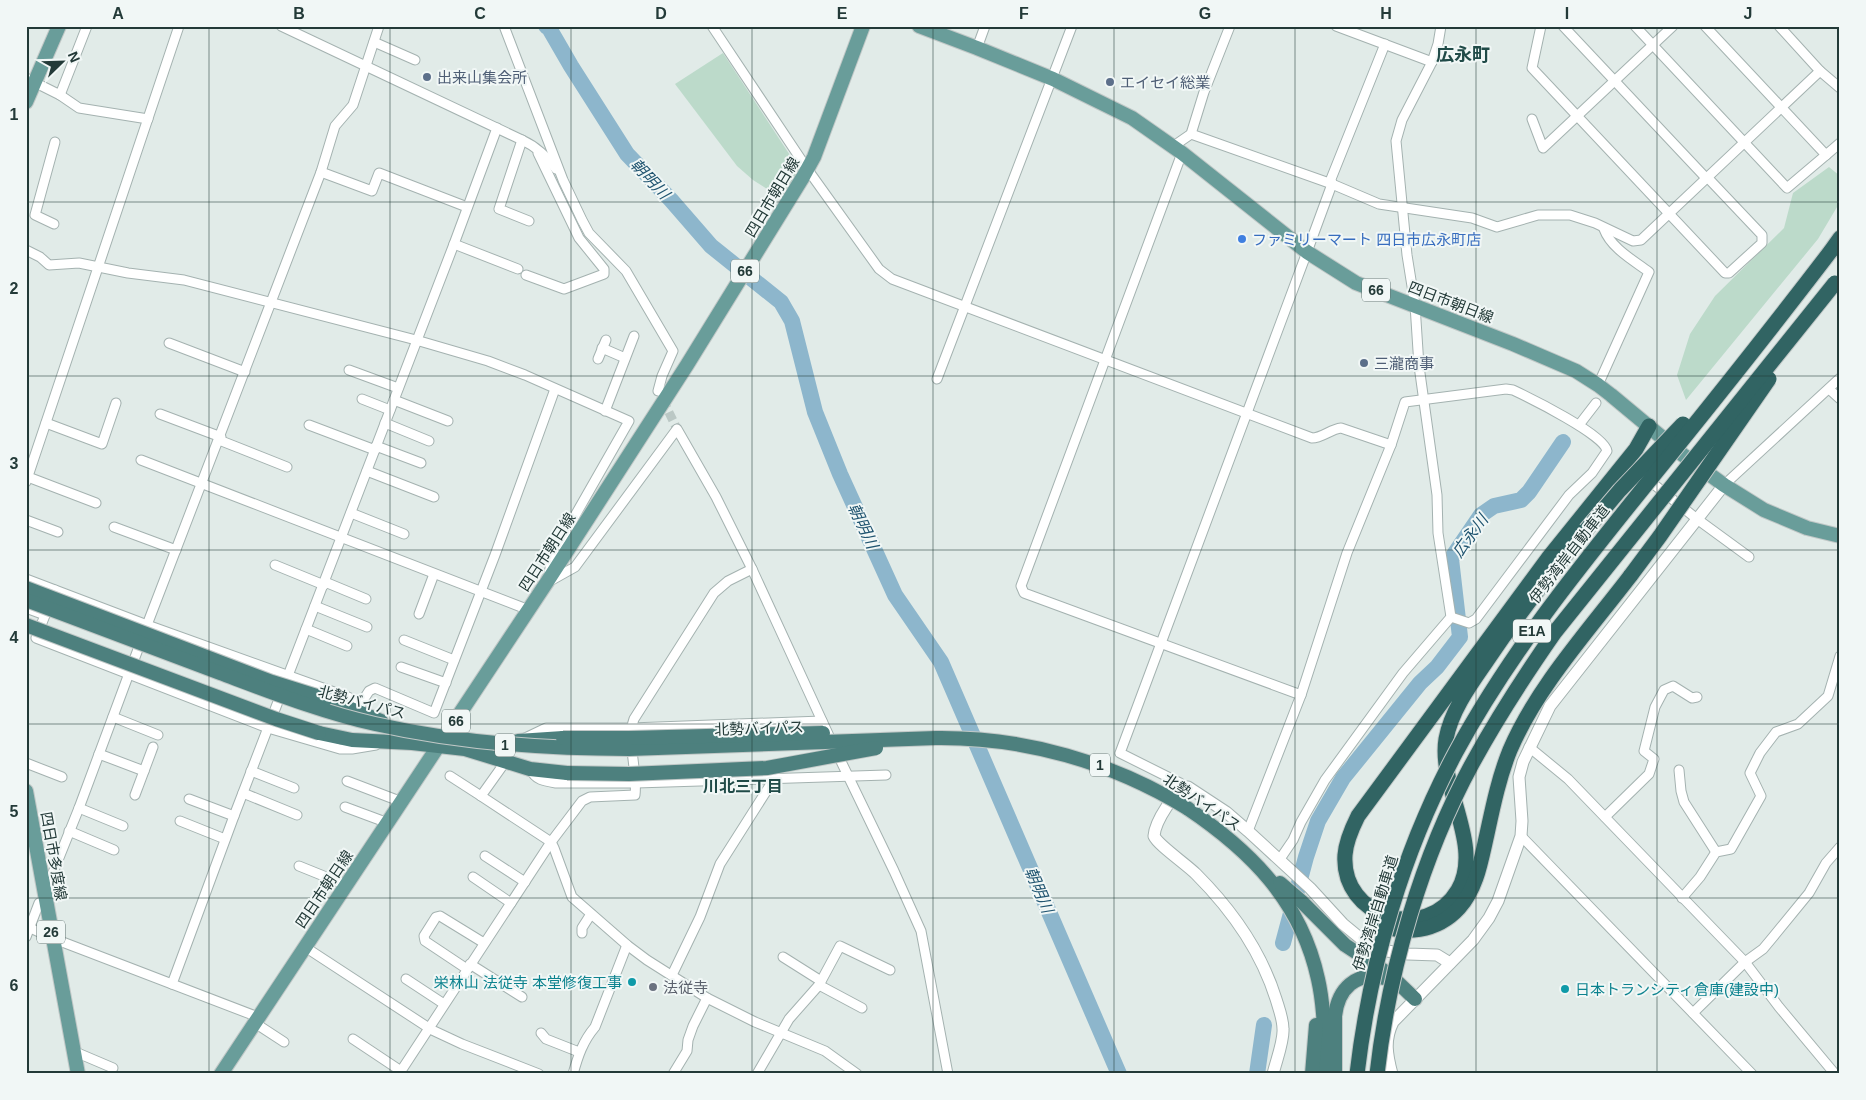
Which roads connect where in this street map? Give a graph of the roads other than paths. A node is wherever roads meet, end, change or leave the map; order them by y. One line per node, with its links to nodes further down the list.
1 (59, 26): 30 (main road)
2 (87, 26): 33 (street)
3 (179, 26): 38 (street)
4 (280, 26): 27 (street)
5 (379, 26): 21 (street)
6 (504, 26): 51 (street)
7 (712, 26): 49 (street)
8 (863, 26): 49 (main road, 四日市朝日線 / 66)
9 (920, 26): 24 (main road, 四日市朝日線 / 66)
10 (985, 26): 24 (street)
11 (1072, 26): 29 (street)
12 (1230, 26): 40 (street)
13 (1336, 26): 22 (street)
14 (1441, 26): 26 (street)
15 (1541, 26): 36 (street)
16 (1563, 26): 31 (street)
17 (1635, 26): 23 (street)
18 (1673, 26): 23 (street)
19 (1705, 26): 35 (street)
20 (1779, 26): 28 (street)
21 (374, 42): 25 (street); 27 (street)
22 (1387, 45): 26 (street); 52 (street)
23 (1652, 45): 31 (street); 43 (street)
24 (977, 48): 29 (main road, 四日市朝日線 / 66)
25 (415, 60)
26 (1432, 62): 54 (street)
27 (367, 66): 39 (street); 48 (street)
28 (1820, 71): 32 (street); 35 (street)
29 (1053, 79): 46 (main road, 四日市朝日線 / 66); 71 (street)
30 (30, 81): 33 (street); 34 (main road)
31 (1614, 81): 36 (street); 50 (street)
32 (1840, 88)
33 (60, 95): 38 (street)
34 (26, 102)
35 (1782, 108): 43 (street); 47 (street)
36 (1577, 116): 37 (street); 56 (street)
37 (1532, 119)
38 (148, 120): 65 (street)
39 (497, 128): 41 (street); 53 (street)
40 (1191, 134): 46 (street); 52 (street)
41 (522, 140): 45 (street); 57 (street)
42 (54, 142): 55 (street)
43 (1744, 143): 47 (street); 50 (street)
44 (1840, 143): 47 (street)
45 (535, 146): 51 (street); 67 (street)
46 (1178, 150): 63 (main road, 四日市朝日線 / 66); 77 (street)
47 (1826, 155)
48 (321, 172): 53 (street); 69 (street)
49 (806, 174): 71 (street); 132 (main road, 四日市朝日線 / 66)
50 (1707, 178): 56 (street); 56 (street)
51 (563, 180): 86 (street)
52 (1332, 184): 54 (street); 63 (street)
53 (467, 206): 61 (street)
54 (1402, 208): 59 (street); 70 (street)
55 (31, 214): 58 (street)
56 (1669, 214): 59 (street)
57 (529, 221)
58 (54, 224)
59 (1604, 229): 82 (street)
60 (1840, 238): 64 (highway, 伊勢湾岸自動車道 / E1A)
61 (454, 244): 66 (street); 73 (street)
62 (26, 250): 65 (street)
63 (1307, 252): 70 (main road, 四日市朝日線 / 66); 96 (street)
64 (1830, 252): 102 (highway, bridge); 267 (highway, 伊勢湾岸自動車道 / E1A, bridge)
65 (99, 267): 69 (street); 98 (street)
66 (518, 268)
67 (526, 275)
68 (1837, 279): 112 (highway, bridge); 268 (highway, E1A, bridge)
69 (271, 303): 73 (street); 79 (street)
70 (1415, 305): 82 (main road, 四日市朝日線 / 66); 88 (street)
71 (965, 307): 77 (street); 81 (street)
72 (634, 336): 75 (street)
73 (416, 340): 83 (street); 84 (street)
74 (169, 343): 79 (street)
75 (625, 358): 76 (street); 94 (street)
76 (598, 359)
77 (1106, 360): 96 (street); 150 (street)
78 (349, 370): 83 (street)
79 (245, 372): 103 (street)
80 (1840, 378): 85 (street)
81 (937, 379)
82 (1598, 385): 102 (main road, 四日市朝日線 / 66)
83 (398, 388): 90 (street)
84 (555, 389): 94 (street); 136 (street)
85 (1829, 389): 89 (street); 115 (street)
86 (658, 391)
87 (362, 399): 93 (street)
88 (1425, 399): 101 (street); 105 (street); 144 (street)
89 (1840, 399)
90 (394, 400): 93 (street); 97 (street)
91 (1596, 403): 101 (street)
92 (116, 404): 98 (street)
93 (390, 410): 99 (street)
94 (605, 411): 132 (street)
95 (160, 414): 103 (street)
96 (1246, 414): 105 (street); 150 (street)
97 (448, 421)
98 (46, 423): 113 (street)
99 (385, 423): 104 (street); 106 (street)
100 (309, 425): 106 (street)
101 (1579, 425): 112 (street)
102 (1649, 426): 112 (highway); 115 (main road, 四日市朝日線 / 66)
103 (220, 439): 109 (street); 114 (street)
104 (429, 441)
105 (1391, 445): 158 (street)
106 (376, 448): 108 (street); 111 (street)
107 (141, 460): 114 (street)
108 (421, 463)
109 (287, 467)
110 (1636, 470): 119 (street)
111 (367, 471): 116 (street); 118 (street)
112 (1595, 476): 144 (street)
113 (27, 480): 117 (street)
114 (202, 484): 125 (street); 126 (street)
115 (1724, 485): 119 (street); 124 (main road, 四日市朝日線 / 66)
116 (434, 497)
117 (96, 503)
118 (351, 513): 123 (street); 125 (street)
119 (1697, 519): 127 (street); 171 (street)
120 (26, 520): 122 (street)
121 (114, 527): 126 (street)
122 (58, 532)
123 (404, 534)
124 (1840, 536)
125 (342, 538): 130 (street); 133 (street)
126 (176, 550): 146 (street)
127 (1749, 557)
128 (275, 566): 133 (street)
129 (752, 570): 132 (street); 162 (street); 164 (street)
130 (434, 574): 136 (street); 142 (street)
131 (26, 579): 135 (street)
132 (547, 582): 141 (main road, 四日市朝日線 / 66)
133 (324, 583): 137 (street); 139 (street)
134 (26, 588): 160 (highway, 1, bridge)
135 (55, 590): 143 (street); 146 (street)
136 (480, 591): 141 (street); 153 (street)
137 (366, 599)
138 (26, 600): 166 (highway, 北勢バイパス / 1, bridge)
139 (315, 606): 147 (street); 148 (street)
140 (26, 608): 143 (street)
141 (529, 610): 167 (main road, 四日市朝日線 / 66)
142 (419, 614)
143 (45, 615): 155 (street)
144 (1451, 617): 212 (street)
145 (26, 625): 169 (highway, 1, bridge)
146 (147, 625): 155 (street); 156 (street)
147 (367, 627)
148 (306, 629): 151 (street); 156 (street)
149 (404, 640): 153 (street)
150 (1160, 643): 158 (street); 188 (street)
151 (347, 646)
152 (1840, 656): 210 (street)
153 (454, 660): 157 (street)
154 (401, 667): 157 (street)
155 (129, 674): 161 (street); 163 (street)
156 (288, 676): 160 (street); 163 (street)
157 (446, 683): 160 (street)
158 (1300, 695): 204 (street)
159 (1697, 697): 199 (street)
160 (361, 709): 167 (highway, 1)
161 (113, 717): 165 (street); 173 (street)
162 (822, 722): 164 (street); 181 (street)
163 (268, 728): 169 (street); 179 (street)
164 (630, 728): 168 (street); 186 (street)
165 (158, 734)
166 (956, 738): 170 (highway, 北勢バイパス / 1, bridge); 176 (highway, 1, bridge)
167 (443, 740): 168 (highway, 1); 169 (highway, 1); 174 (highway, 1); 194 (main road, 四日市朝日線 / 66)
168 (521, 740): 170 (highway, 1, bridge)
169 (389, 742)
170 (1006, 742): 217 (highway, 北勢バイパス / 1, bridge)
171 (1529, 747): 199 (street); 205 (street)
172 (153, 748): 178 (street)
173 (99, 754): 178 (street); 196 (street)
174 (506, 761): 176 (highway, 1); 192 (street)
175 (26, 763): 182 (street)
176 (530, 769): 186 (street)
177 (1679, 770): 210 (street)
178 (144, 771): 191 (street)
179 (251, 771): 187 (street); 190 (street)
180 (886, 775): 181 (street)
181 (847, 776): 184 (street); 262 (street)
182 (62, 777)
183 (456, 777): 192 (street)
184 (774, 779): 186 (street); 235 (street)
185 (348, 781): 194 (street)
186 (636, 783): 207 (street)
187 (294, 788)
188 (1184, 788): 204 (street); 263 (street)
189 (26, 791): 218 (main road, 四日市多度線 / 26)
190 (243, 793): 197 (street); 198 (street)
191 (135, 796)
192 (481, 796): 207 (street)
193 (189, 799): 198 (street)
194 (402, 802): 201 (main road, 四日市朝日線 / 66)
195 (345, 807): 201 (street)
196 (79, 808): 202 (street); 203 (street)
197 (297, 815)
198 (234, 816): 206 (street)
199 (1605, 817): 219 (street)
200 (180, 821): 206 (street)
201 (388, 823): 216 (main road, 四日市朝日線 / 66)
202 (123, 826)
203 (69, 831): 209 (street); 218 (street)
204 (1248, 831): 212 (street)
205 (1521, 836): 232 (street); 244 (street)
206 (225, 839): 238 (street)
207 (551, 842): 215 (street); 221 (street)
208 (1840, 847): 231 (street)
209 (114, 850)
210 (1716, 852): 219 (street)
211 (485, 856): 215 (street)
212 (1280, 859): 232 (street)
213 (299, 866): 216 (street)
214 (473, 877): 220 (street)
215 (525, 882): 220 (street)
216 (346, 885): 229 (main road, 四日市朝日線 / 66)
217 (1287, 895): 223 (highway); 241 (highway, 1)
218 (42, 898): 222 (street); 226 (main road, 四日市多度線 / 26)
219 (1682, 898): 231 (street)
220 (511, 903): 227 (street)
221 (590, 914): 224 (street); 228 (street)
222 (28, 926): 225 (street); 226 (street)
223 (1299, 927): 264 (highway); 265 (highway)
224 (582, 933)
225 (26, 937)
226 (52, 938): 238 (street); 251 (main road, 四日市多度線 / 26)
227 (484, 943): 233 (street); 233 (street)
228 (627, 945): 235 (street); 252 (street)
229 (305, 947): 245 (main road, 四日市朝日線 / 66); 246 (street)
230 (783, 957): 237 (street)
231 (1744, 962): 244 (street); 271 (street)
232 (1450, 963): 241 (street)
233 (468, 966): 239 (street); 242 (street)
234 (890, 970): 237 (street)
235 (672, 975): 240 (street)
236 (406, 979): 242 (street)
237 (820, 983): 243 (street); 247 (street)
238 (172, 984): 245 (street)
239 (522, 997)
240 (707, 998): 247 (street); 259 (street)
241 (1416, 999): 266 (highway); 269 (street)
242 (444, 1004): 246 (street)
243 (862, 1008)
244 (1693, 1013): 270 (street)
245 (256, 1020): 250 (street); 256 (main road, 四日市朝日線 / 66)
246 (429, 1027): 254 (street); 257 (street)
247 (781, 1032): 260 (street); 261 (street)
248 (541, 1033): 252 (street)
249 (353, 1038): 254 (street)
250 (284, 1042)
251 (74, 1051): 253 (street); 255 (main road, 四日市多度線 / 26)
252 (579, 1052): 258 (street)
253 (113, 1068)
254 (400, 1072)
255 (78, 1074)
256 (221, 1074)
257 (539, 1074)
258 (573, 1074)
259 (674, 1074)
260 (757, 1074)
261 (857, 1074)
262 (948, 1074)
263 (1273, 1074)
264 (1312, 1074)
265 (1326, 1074)
266 (1335, 1074)
267 (1357, 1074)
268 (1377, 1074)
269 (1392, 1074)
270 (1752, 1074)
271 (1835, 1074)

